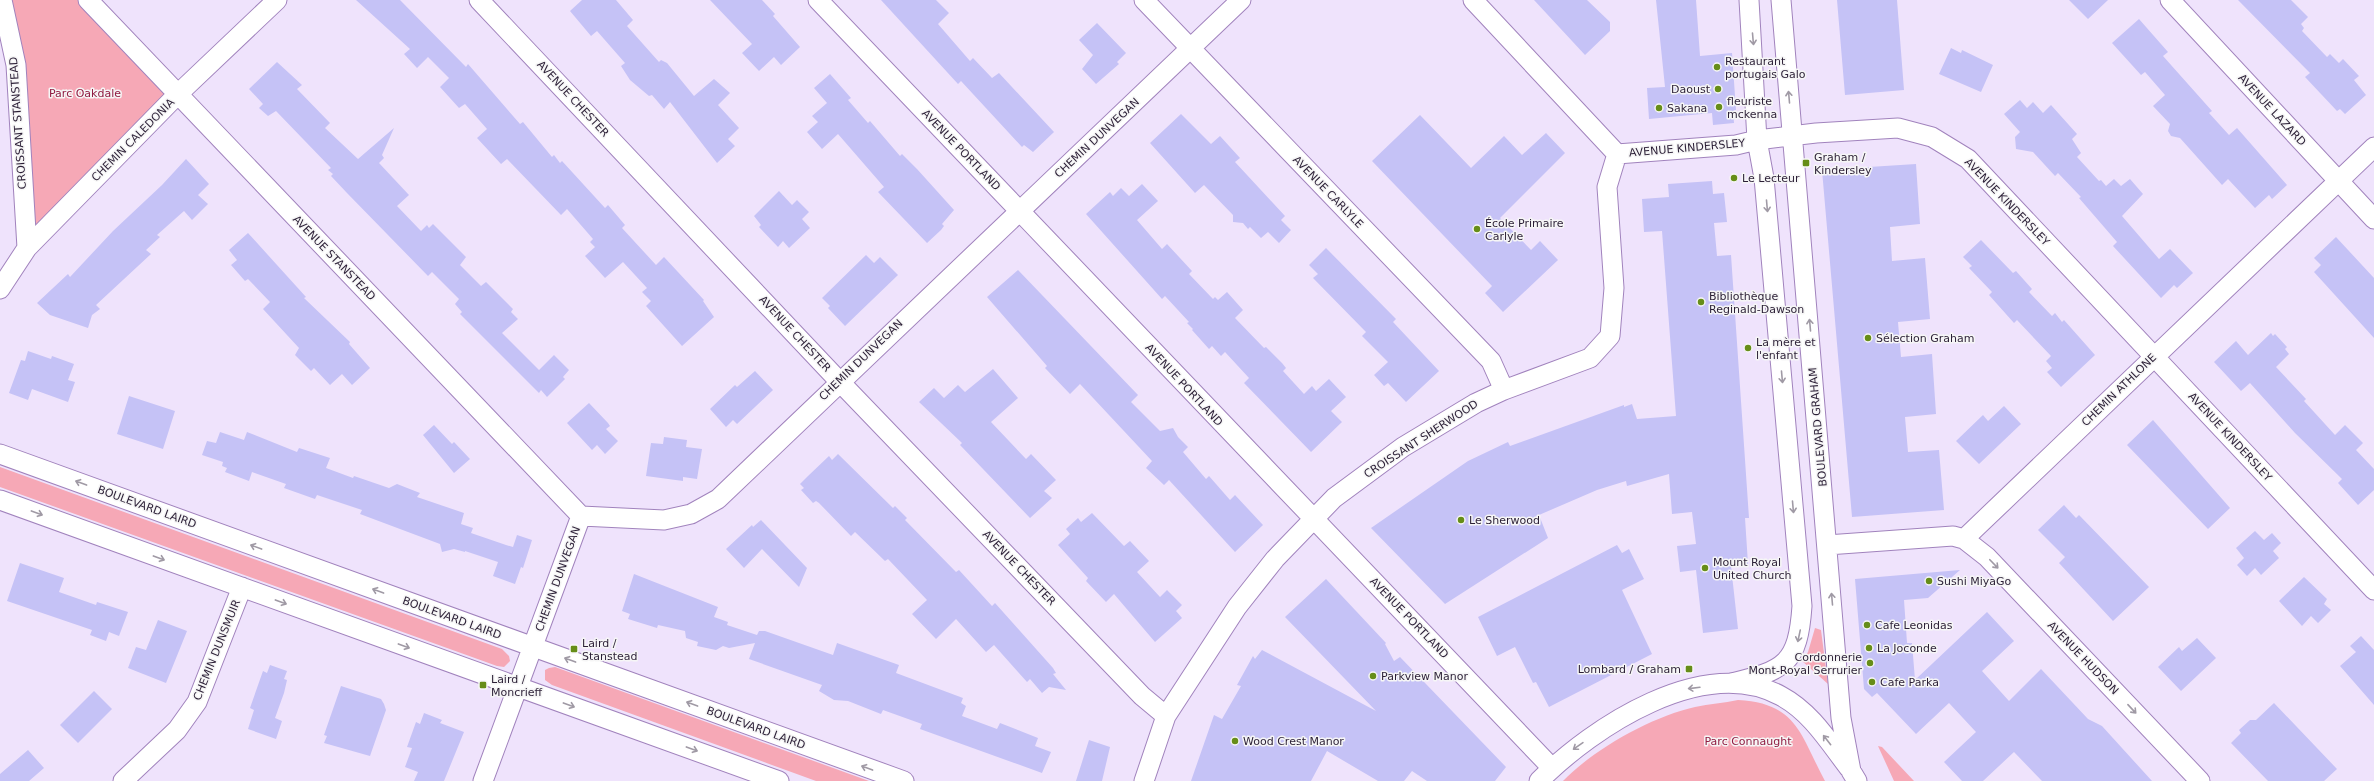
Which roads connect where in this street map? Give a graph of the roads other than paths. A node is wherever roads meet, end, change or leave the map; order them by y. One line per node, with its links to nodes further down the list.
1 (2, 0): 21 (street, CROISSANT STANSTEAD)
2 (88, 0): 13 (street, AVENUE STANSTEAD)
3 (277, 0): 13 (street, CHEMIN CALEDONIA)
4 (479, 0): 24 (street, AVENUE CHESTER)
5 (818, 0): 19 (street, AVENUE PORTLAND)
6 (1144, 0): 12 (street, AVENUE CARLYLE)
7 (1241, 0): 12 (street, CHEMIN DUNVEGAN)
8 (1473, 0): 17 (street, AVENUE KINDERSLEY)
9 (1749, 0): 15 (street, one-way to 15)
10 (1781, 0): 14 (street, BOULEVARD GRAHAM, one-way to 10)
11 (2170, 0): 18 (street, AVENUE LAZARD)
12 (1190, 49): 19 (street, CHEMIN DUNVEGAN); 25 (street, AVENUE CARLYLE)
13 (178, 94): 21 (street, CHEMIN CALEDONIA); 28 (street, AVENUE STANSTEAD)
14 (1792, 136): 15 (street, AVENUE KINDERSLEY); 23 (street, AVENUE KINDERSLEY); 31 (street, BOULEVARD GRAHAM, one-way to 14)
15 (1757, 140): 17 (street, AVENUE KINDERSLEY); 35 (street, one-way to 35)
16 (2374, 148): 18 (street, CHEMIN ATHLONE)
17 (1617, 154): 25 (street, CROISSANT SHERWOOD)
18 (2338, 181): 20 (street, AVENUE LAZARD); 23 (street, CHEMIN ATHLONE)
19 (1019, 211): 24 (street, CHEMIN DUNVEGAN); 29 (street, AVENUE PORTLAND)
20 (2374, 219)
21 (26, 248): 22 (street, CHEMIN CALEDONIA)
22 (0, 289)
23 (2154, 357): 30 (street, CHEMIN ATHLONE); 33 (street, AVENUE KINDERSLEY)
24 (839, 381): 28 (street, CHEMIN DUNVEGAN); 37 (street, AVENUE CHESTER)
25 (1504, 390): 29 (street, CROISSANT SHERWOOD)
26 (0, 454): 34 (street, BOULEVARD LAIRD, one-way to 26)
27 (0, 500): 32 (street, one-way to 32)
28 (581, 516): 34 (street, CHEMIN DUNVEGAN)
29 (1313, 520): 37 (street, CROISSANT SHERWOOD); 38 (street, AVENUE PORTLAND)
30 (1964, 539): 31 (street); 45 (street, AVENUE HUDSON, one-way to 45)
31 (1827, 545): 39 (street, BOULEVARD GRAHAM, one-way to 31)
32 (242, 587): 36 (street, one-way to 36); 40 (street, CHEMIN DUNSMUIR)
33 (2374, 590)
34 (533, 647): 36 (street, CHEMIN DUNVEGAN); 43 (street, BOULEVARD LAIRD, one-way to 34)
35 (1732, 683): 38 (street, one-way to 38); 39 (street, one-way to 35)
36 (519, 687): 41 (street, CHEMIN DUNVEGAN); 42 (street, one-way to 42)
37 (1166, 716): 44 (street, CROISSANT SHERWOOD)
38 (1545, 774)
39 (1854, 776)
40 (123, 781)
41 (483, 781)
42 (779, 781)
43 (904, 781)
44 (1144, 781)
45 (2200, 781)

